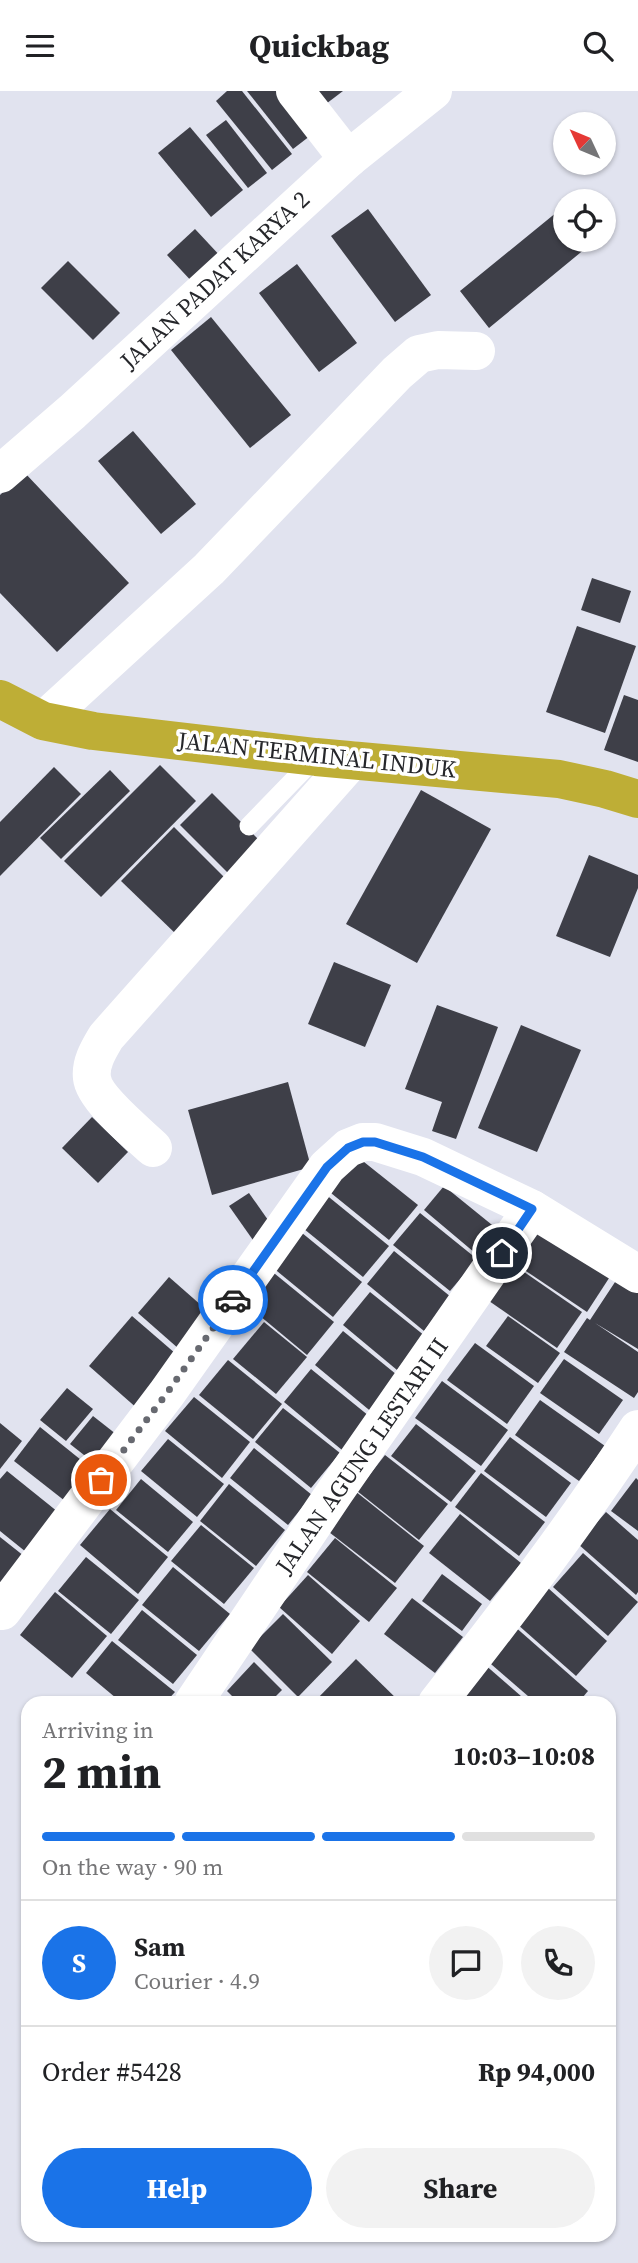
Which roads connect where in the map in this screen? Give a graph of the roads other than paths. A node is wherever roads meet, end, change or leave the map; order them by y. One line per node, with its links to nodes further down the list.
1 (295, 91): 3 (street)
2 (433, 91): 3 (street, JALAN PADAT KARYA 2)
3 (348, 159): 5 (street, JALAN PADAT KARYA 2)
4 (476, 351): 7 (street)
5 (0, 474)
6 (0, 699): 7 (highway, JALAN TERMINAL INDUK)
7 (43, 721): 8 (highway, JALAN TERMINAL INDUK)
8 (334, 759): 9 (highway, JALAN TERMINAL INDUK); 10 (lane); 11 (street)
9 (638, 799)
10 (249, 826)
11 (152, 1148)
12 (532, 1209): 13 (street); 15 (street); 16 (street, JALAN AGUNG LESTARI II)
13 (638, 1274)
14 (638, 1429): 17 (street)
15 (2, 1611)
16 (197, 1696)
17 (443, 1696)

